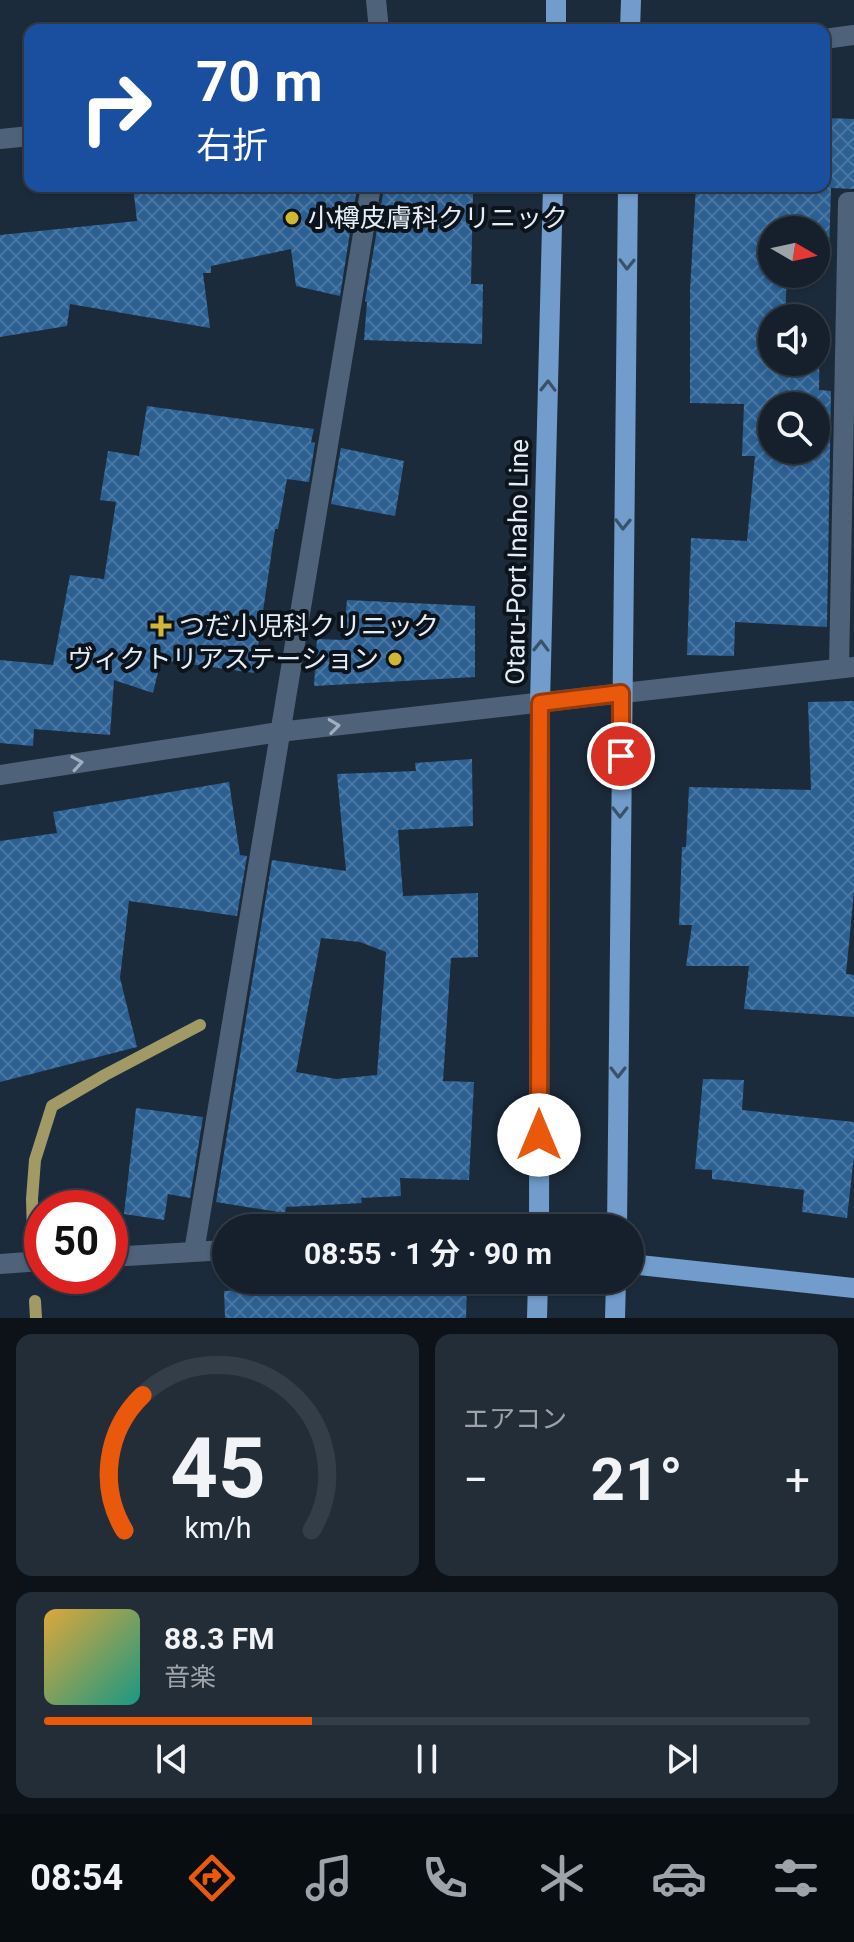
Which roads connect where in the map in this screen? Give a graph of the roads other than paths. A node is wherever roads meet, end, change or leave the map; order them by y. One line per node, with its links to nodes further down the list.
1 (376, 0): 4 (street)
2 (556, 0): 5 (main road)
3 (631, 0): 6 (main road)
4 (378, 24)
5 (556, 24)
6 (630, 24)
7 (854, 35): 8 (street)
8 (830, 38)
9 (24, 137): 10 (street)
10 (0, 139)
11 (370, 192): 18 (street)
12 (553, 192): 17 (main road, Otaru-Port Inaho Line, one-way to 12)
13 (628, 192): 16 (main road, one-way to 16)
14 (854, 202): 15 (street)
15 (847, 667): 16 (street)
16 (621, 693): 17 (street); 21 (main road, one-way to 21)
17 (540, 703): 18 (street, one-way to 17); 20 (main road, Otaru-Port Inaho Line)
18 (279, 732): 19 (street, one-way to 18); 23 (street)
19 (0, 775)
20 (539, 1214)
21 (617, 1214)
22 (212, 1251): 23 (street)
23 (194, 1252): 24 (street)
24 (128, 1256)
25 (24, 1262): 26 (street)
26 (0, 1264)
27 (644, 1266): 28 (main road)
28 (854, 1288)
29 (538, 1294): 31 (main road)
30 (616, 1294): 32 (main road)
31 (537, 1318)
32 (615, 1318)

